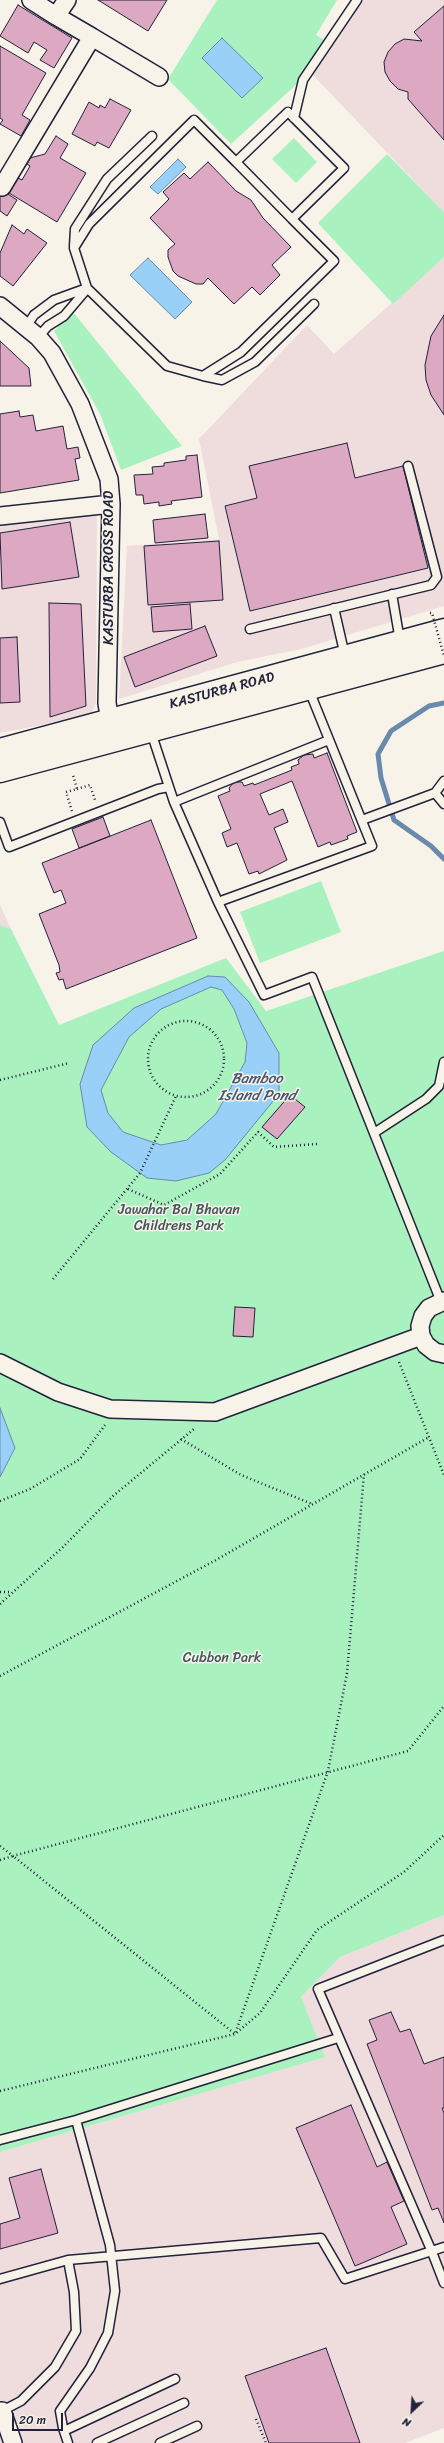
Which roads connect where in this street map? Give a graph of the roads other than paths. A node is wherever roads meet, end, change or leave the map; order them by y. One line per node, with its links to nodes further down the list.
1 (31, 0): 4 (street)
2 (67, 0): 4 (street)
3 (357, 0): 7 (lane)
4 (56, 16): 5 (street)
5 (92, 38): 6 (street); 10 (street)
6 (159, 77)
7 (294, 118): 9 (lane); 11 (lane)
8 (152, 136): 12 (lane)
9 (236, 162): 11 (lane); 12 (lane)
10 (2, 188)
11 (292, 219): 17 (lane)
12 (74, 248): 13 (lane)
13 (87, 288): 16 (lane); 16 (lane); 17 (lane)
14 (314, 304): 17 (lane)
15 (0, 306): 16 (street, KASTURBA CROSS ROAD)
16 (32, 332): 19 (street, KASTURBA CROSS ROAD)
17 (203, 376)
18 (408, 466): 21 (lane)
19 (111, 504): 20 (street); 29 (street, KASTURBA CROSS ROAD)
20 (0, 516)
21 (392, 594): 22 (lane); 25 (lane)
22 (334, 608): 23 (lane); 27 (lane)
23 (250, 629)
24 (444, 630): 25 (main road, KASTURBA ROAD)
25 (400, 642): 27 (main road, KASTURBA ROAD)
26 (444, 652): 28 (main road, KASTURBA ROAD)
27 (346, 657): 29 (main road, KASTURBA ROAD)
28 (309, 690): 30 (main road, KASTURBA ROAD); 31 (lane)
29 (110, 721): 32 (main road, KASTURBA ROAD)
30 (151, 732): 33 (main road, KASTURBA ROAD); 35 (lane)
31 (329, 740): 37 (lane); 39 (lane)
32 (0, 750)
33 (0, 771)
34 (444, 780): 36 (lane)
35 (169, 787): 37 (lane); 40 (lane)
36 (434, 793): 38 (lane); 39 (lane)
37 (174, 802): 41 (lane)
38 (444, 804)
39 (362, 820): 41 (lane)
40 (0, 822)
41 (218, 902): 43 (lane)
42 (444, 1062): 43 (lane)
43 (374, 1133): 44 (lane)
44 (442, 1302): 45 (street)
45 (421, 1336): 46 (street); 47 (street)
46 (444, 1354)
47 (0, 1363)
48 (444, 1940): 49 (lane)
49 (338, 2038): 50 (lane); 53 (lane)
50 (76, 2120): 51 (lane); 54 (lane)
51 (0, 2140)
52 (444, 2247): 53 (lane)
53 (432, 2252): 54 (lane); 57 (lane)
54 (111, 2256): 55 (lane); 62 (lane)
55 (68, 2260): 56 (lane); 60 (lane)
56 (0, 2279)
57 (444, 2283)
58 (175, 2379): 62 (lane)
59 (184, 2403): 65 (lane)
60 (1, 2411): 63 (street)
61 (197, 2426): 66 (lane)
62 (64, 2431): 64 (lane)
63 (13, 2443)
64 (68, 2443)
65 (97, 2443)
66 (160, 2443)

